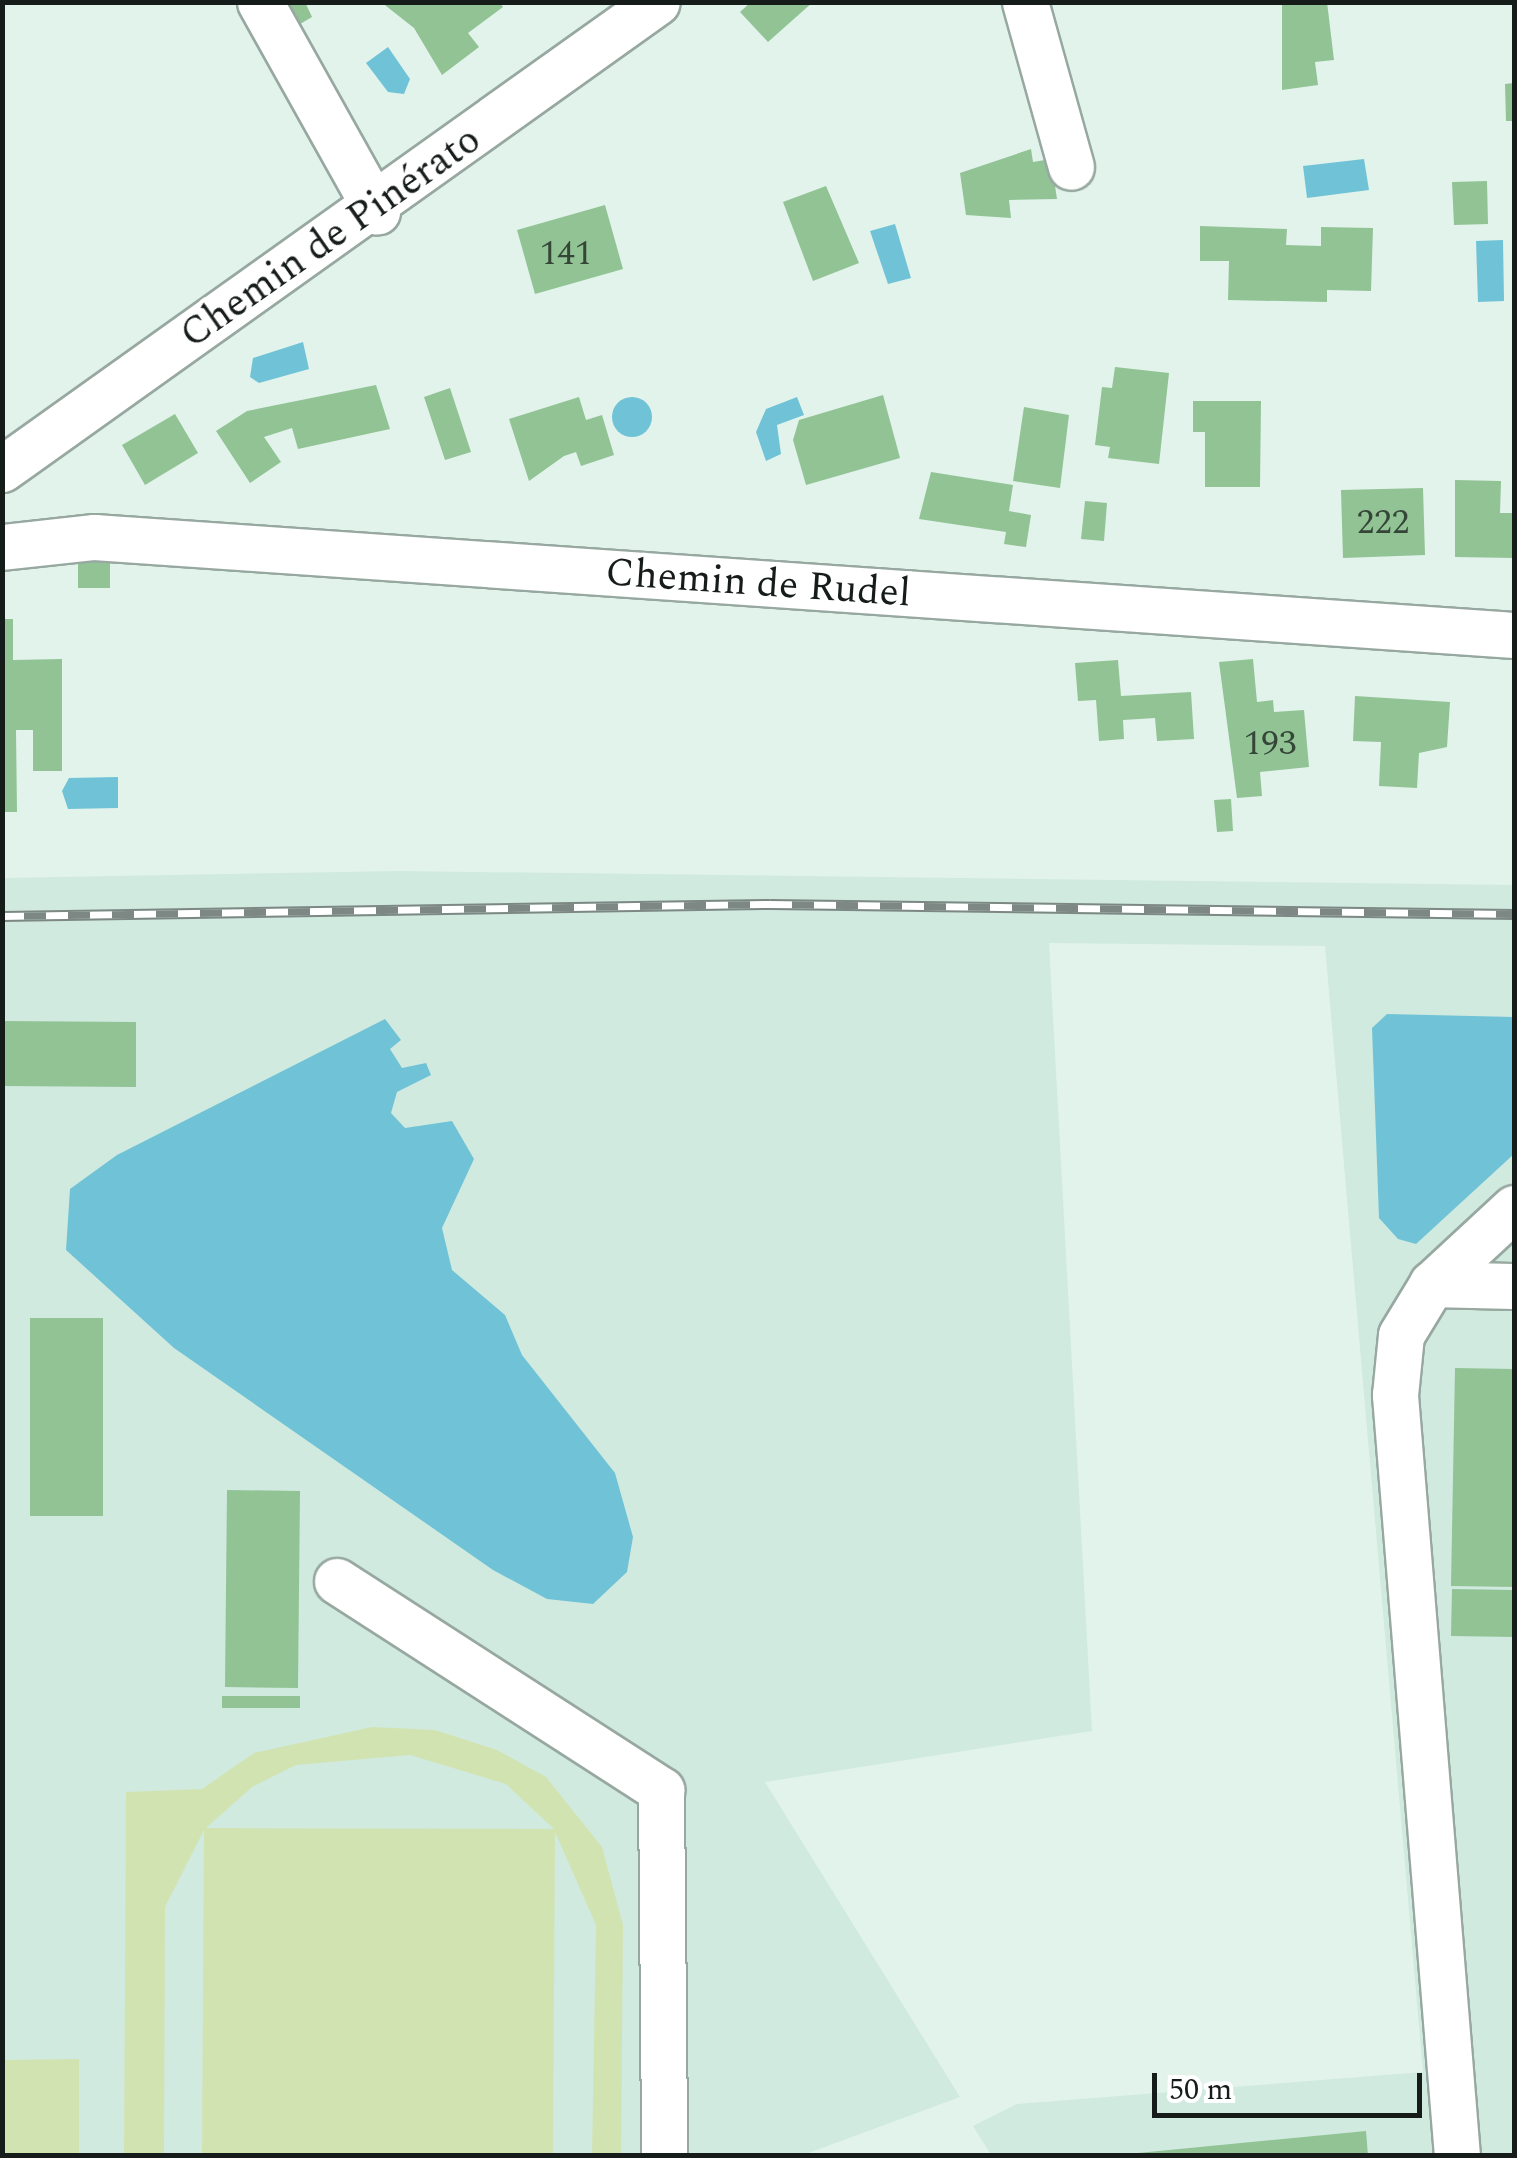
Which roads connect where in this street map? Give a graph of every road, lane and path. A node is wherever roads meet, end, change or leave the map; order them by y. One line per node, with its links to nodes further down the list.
1 (260, 2): 5 (street)
2 (657, 2): 5 (street, Chemin de Pinérato)
3 (1025, 2): 4 (street)
4 (1071, 167)
5 (377, 210): 6 (street, Chemin de Pinérato)
6 (2, 470)
7 (2, 547): 8 (street, Chemin de Rudel)
8 (1514, 635)
9 (1514, 1208): 10 (street)
10 (1432, 1284): 11 (street); 14 (street)
11 (1514, 1286)
12 (336, 1581): 13 (street)
13 (664, 2156)
14 (1457, 2156)

